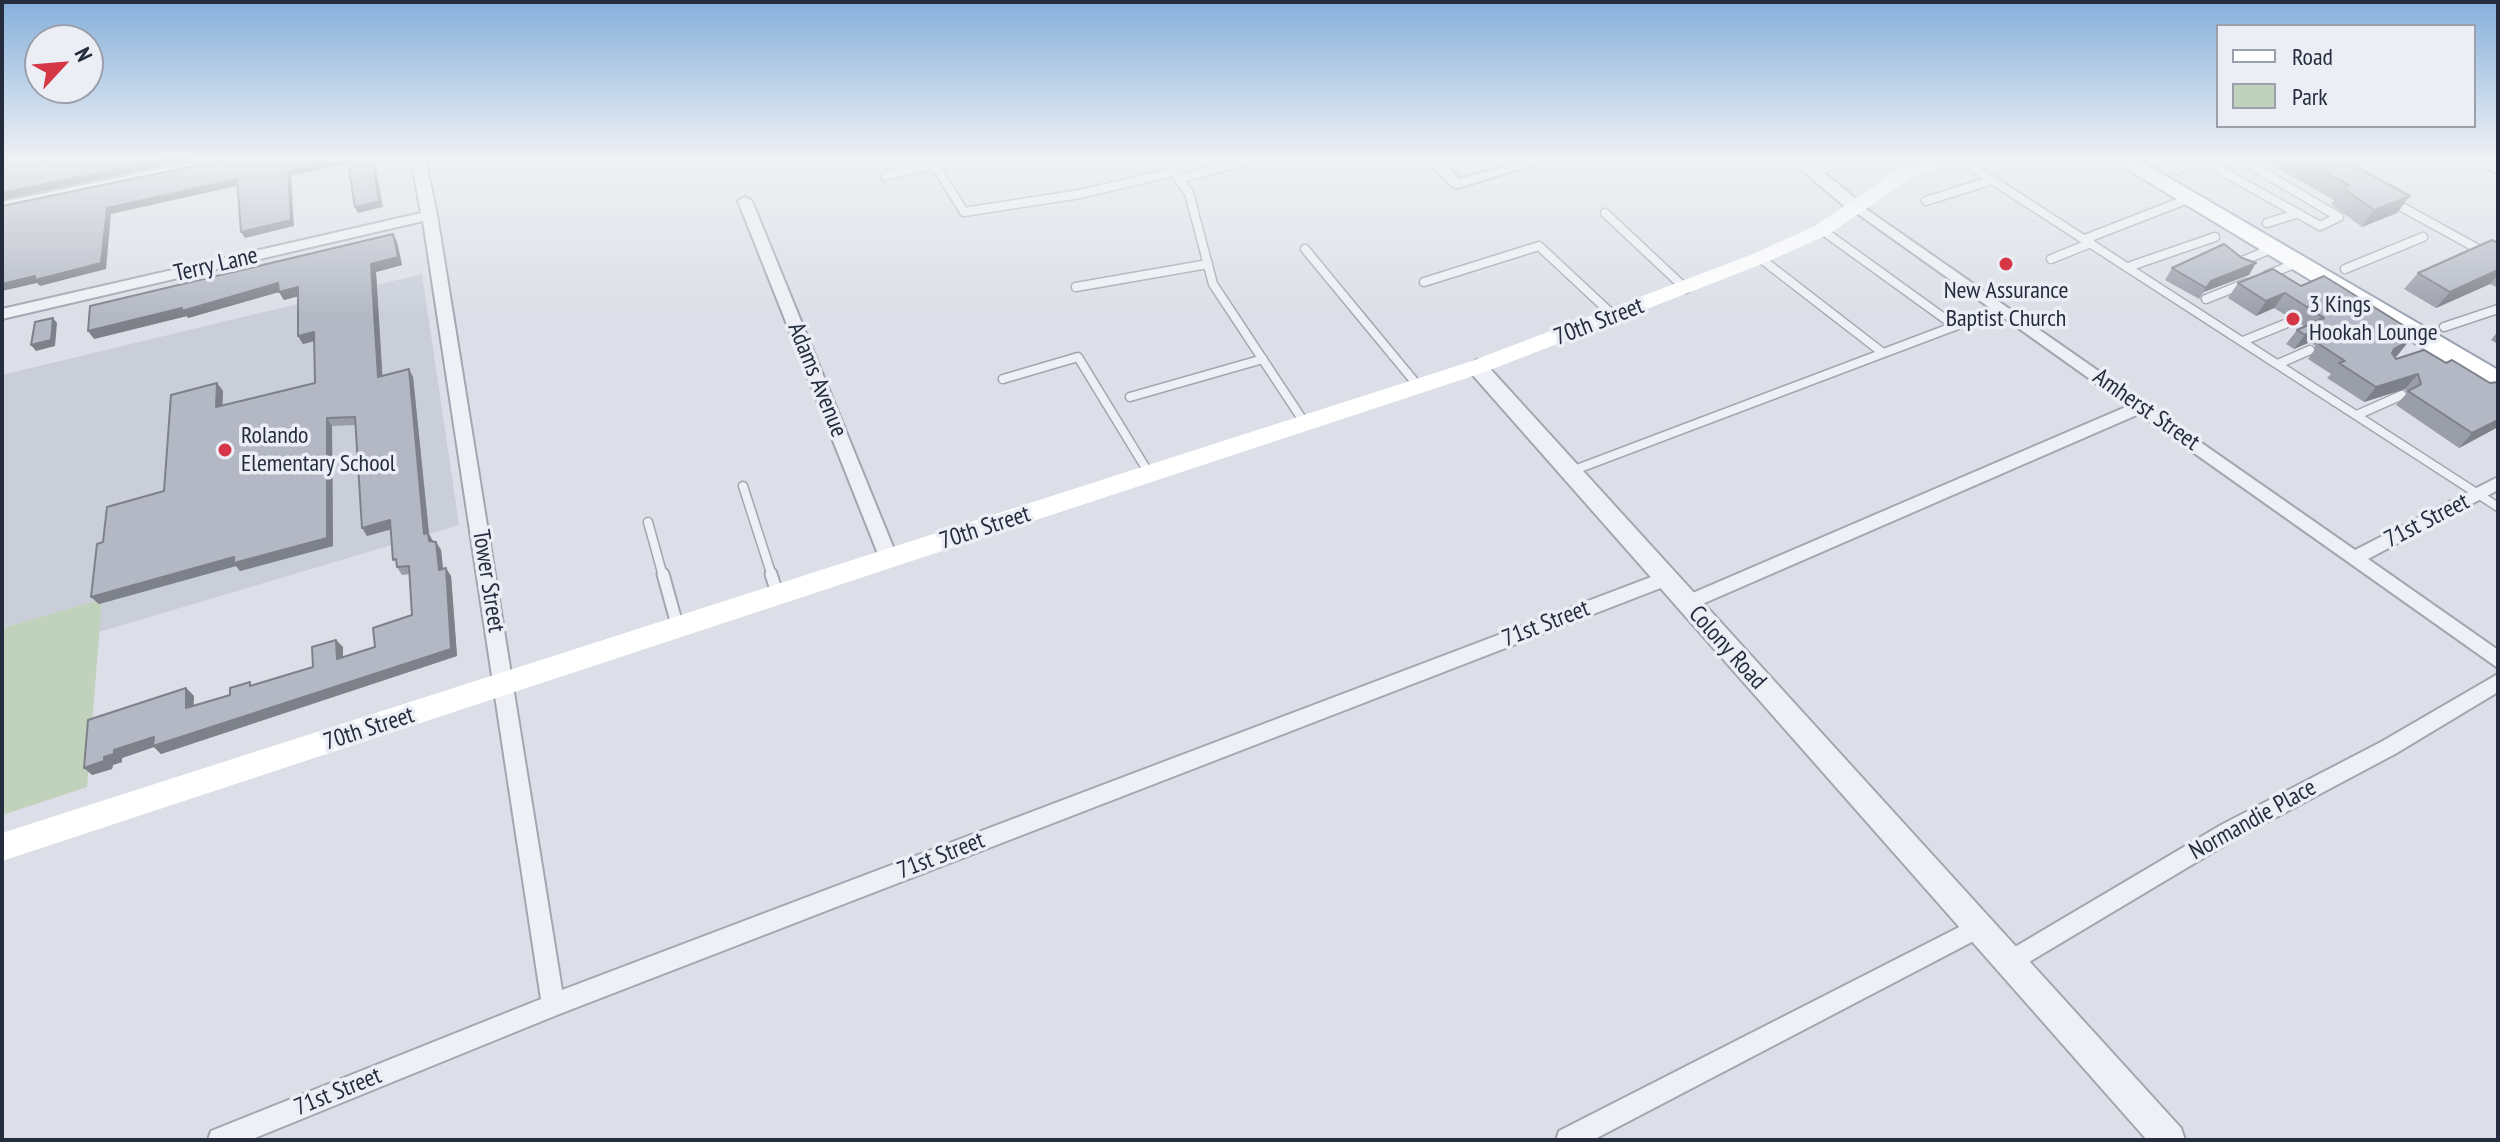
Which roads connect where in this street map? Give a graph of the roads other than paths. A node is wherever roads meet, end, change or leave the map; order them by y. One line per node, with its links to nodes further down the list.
1 (429, 211): 15 (street, Tower Street)
2 (749, 211): 65 (street, Adams Avenue)
3 (1194, 211): 28 (lane)
4 (1849, 211): 17 (main road, 70th Street)
5 (1863, 211): 35 (street, Amherst Street)
6 (2041, 211): 20 (lane)
7 (2159, 211): 20 (lane)
8 (2209, 211): 21 (main road)
9 (2247, 211): 16 (main road)
10 (2291, 211): 14 (lane)
11 (2329, 211): 14 (lane)
12 (2409, 211): 25 (lane)
13 (1605, 213): 33 (lane)
14 (2296, 214): 16 (lane)
15 (430, 215): 37 (street, Terry Lane); 72 (street, Tower Street)
16 (2267, 223): 30 (main road)
17 (1822, 230): 23 (main road, 70th Street); 40 (lane)
18 (2215, 237): 29 (lane)
19 (2423, 237): 30 (lane)
20 (2088, 241): 24 (lane); 29 (lane)
21 (2273, 248): 26 (lane); 27 (main road)
22 (1305, 249): 51 (lane)
23 (1760, 258): 33 (main road, 70th Street); 44 (lane)
24 (2051, 259)
25 (2498, 260)
26 (2238, 263)
27 (2297, 263): 34 (lane); 42 (main road)
28 (1208, 264): 32 (lane); 45 (lane)
29 (2128, 267): 41 (lane)
30 (2345, 269): 42 (main road)
31 (1424, 282): 38 (lane)
32 (1076, 287)
33 (1686, 289): 38 (main road, 70th Street)
34 (2206, 299)
35 (2000, 309): 40 (lane); 54 (street, Amherst Street)
36 (2498, 309): 42 (lane)
37 (2, 314)
38 (1614, 316): 48 (main road, 70th Street)
39 (2285, 324): 41 (lane)
40 (1955, 326): 44 (lane)
41 (2243, 341): 47 (lane)
42 (2436, 342): 46 (main road); 50 (main road)
43 (2310, 350): 47 (lane)
44 (1883, 353): 57 (lane)
45 (1263, 359): 53 (lane); 56 (lane)
46 (2498, 359)
47 (2278, 364): 55 (lane)
48 (1477, 367): 51 (main road, 70th Street); 57 (street, Colony Road)
49 (1003, 379): 58 (lane)
50 (2498, 382)
51 (1419, 387): 56 (main road, 70th Street)
52 (2402, 395): 55 (lane)
53 (1130, 397)
54 (2141, 407): 64 (street, Amherst Street); 68 (street)
55 (2357, 415): 61 (lane)
56 (1306, 425): 58 (main road, 70th Street)
57 (1568, 472): 66 (street, Colony Road)
58 (1150, 475): 65 (main road, 70th Street)
59 (2498, 483): 61 (street, 71st Street)
60 (743, 486): 67 (lane)
61 (2478, 494): 62 (lane); 64 (street, 71st Street)
62 (2498, 507)
63 (648, 522): 69 (lane)
64 (2355, 558): 70 (street, Amherst Street)
65 (889, 559): 67 (main road, 70th Street)
66 (1665, 579): 68 (street, Colony Road); 76 (street, 71st Street)
67 (778, 596): 69 (main road, 70th Street)
68 (1687, 603): 74 (street, Colony Road)
69 (678, 628): 72 (main road, 70th Street)
70 (2498, 660)
71 (2498, 682): 75 (street, Normandie Place)
72 (504, 686): 73 (main road, 70th Street); 76 (street, Tower Street)
73 (2, 847)
74 (1979, 927): 75 (street, Colony Road); 78 (street)
75 (2011, 961): 79 (street)
76 (553, 1005): 77 (street, 71st Street)
77 (220, 1140)
78 (1568, 1140)
79 (2169, 1140)

